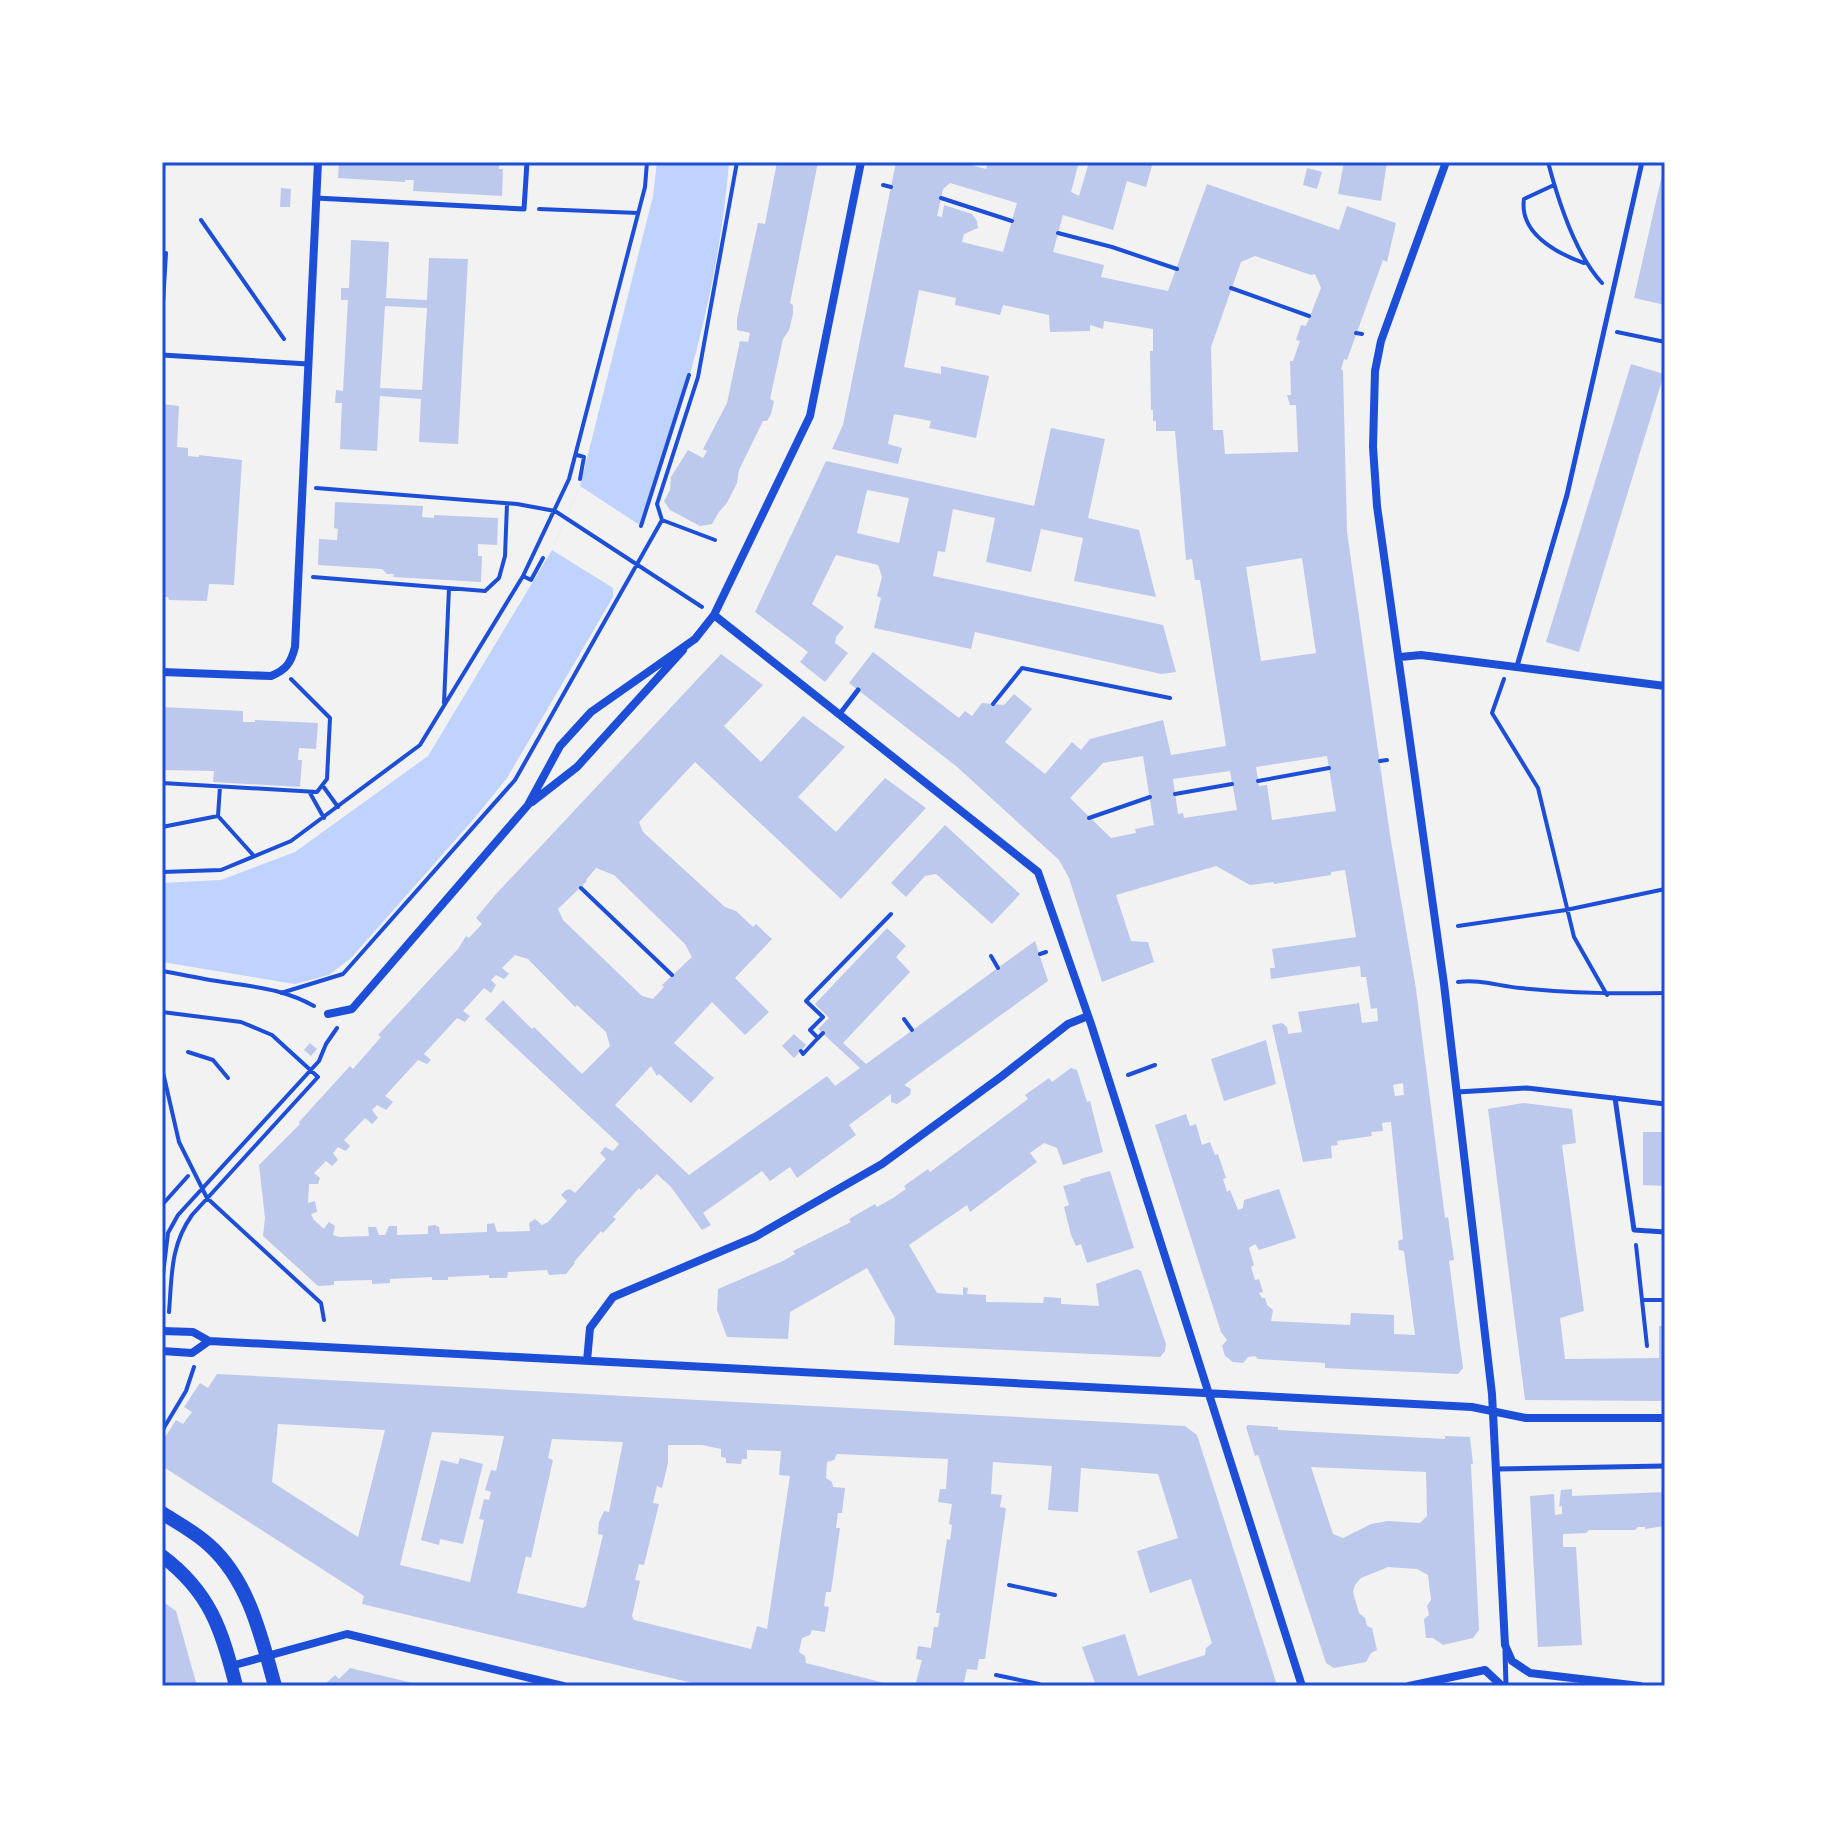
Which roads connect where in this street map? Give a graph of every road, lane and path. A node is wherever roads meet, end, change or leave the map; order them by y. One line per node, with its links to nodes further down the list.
1 (318, 162): 12 (street)
2 (527, 162): 14 (lane)
3 (647, 162): 15 (path)
4 (737, 162): 37 (path)
5 (861, 162): 45 (street)
6 (1446, 162): 47 (street)
7 (1548, 162): 10 (path)
8 (1642, 162): 23 (lane)
9 (883, 185): 11 (path)
10 (1554, 185): 20 (path); 20 (path)
11 (891, 187)
12 (316, 198): 14 (lane); 30 (street)
13 (941, 198): 17 (path)
14 (524, 209): 15 (path)
15 (638, 214): 32 (path)
16 (201, 220): 27 (path)
17 (1012, 221)
18 (1058, 233): 21 (path)
19 (166, 253): 25 (path)
20 (1585, 263): 23 (path)
21 (1177, 269)
22 (1231, 288): 24 (path)
23 (1612, 291): 26 (lane)
24 (1309, 316)
25 (162, 321)
26 (1603, 329): 28 (path); 48 (lane)
27 (284, 339)
28 (1665, 342)
29 (162, 355): 30 (lane)
30 (308, 364): 34 (street)
31 (689, 375): 38 (path)
32 (577, 455): 33 (path); 36 (path)
33 (580, 479)
34 (302, 488): 35 (path); 42 (street)
35 (507, 503): 36 (path); 44 (path)
36 (555, 511): 41 (path); 43 (path)
37 (662, 520): 39 (path); 41 (path)
38 (641, 526)
39 (715, 540)
40 (543, 558): 43 (path)
41 (638, 566): 45 (path); 88 (path)
42 (298, 576): 44 (path); 49 (street)
43 (523, 576): 55 (path)
44 (449, 588): 55 (path)
45 (714, 615): 46 (street); 56 (street)
46 (688, 644): 68 (street); 68 (street)
47 (1400, 657): 48 (street); 87 (street)
48 (1513, 666): 51 (street); 78 (path)
49 (284, 671): 50 (street); 63 (path)
50 (162, 672)
51 (1665, 686)
52 (858, 690): 56 (lane)
53 (1170, 698): 54 (path)
54 (993, 704)
55 (444, 705): 69 (path)
56 (839, 715): 94 (street)
57 (1387, 760): 58 (path)
58 (1380, 761)
59 (1329, 768): 60 (path)
60 (1258, 781)
61 (162, 783): 64 (path)
62 (1232, 784): 66 (path)
63 (323, 786): 65 (path); 69 (path)
64 (220, 787): 65 (path); 70 (path)
65 (310, 793): 71 (path)
66 (1175, 794)
67 (1150, 797): 72 (path)
68 (528, 805): 91 (street)
69 (339, 807): 71 (path)
70 (218, 816): 73 (path); 74 (path)
71 (324, 818): 74 (path)
72 (1089, 818)
73 (162, 827)
74 (254, 856): 75 (path)
75 (162, 872)
76 (581, 888): 86 (path)
77 (1665, 889): 78 (path)
78 (1566, 910): 80 (path); 90 (path)
79 (891, 914): 98 (path)
80 (1458, 926)
81 (1046, 952): 82 (path)
82 (1040, 954)
83 (991, 956): 84 (path)
84 (998, 968)
85 (162, 971): 88 (path)
86 (672, 975)
87 (1444, 984): 90 (path); 108 (street)
88 (281, 993): 93 (path)
89 (1665, 993): 90 (path)
90 (1607, 995)
91 (352, 1009): 93 (street); 105 (path)
92 (162, 1012): 102 (path)
93 (328, 1014)
94 (1088, 1016): 129 (street); 131 (street)
95 (904, 1019): 96 (path)
96 (912, 1030)
97 (823, 1033): 98 (path)
98 (818, 1038): 99 (path)
99 (801, 1051)
100 (188, 1052): 107 (path)
101 (307, 1053): 102 (path)
102 (301, 1060): 105 (path)
103 (1155, 1065): 106 (path)
104 (162, 1068): 112 (path)
105 (311, 1070): 112 (path); 113 (path)
106 (1128, 1075)
107 (228, 1078)
108 (1457, 1092): 109 (lane); 132 (street)
109 (1615, 1098): 110 (lane); 115 (lane)
110 (1665, 1104)
111 (188, 1176): 114 (path)
112 (202, 1188): 113 (path); 118 (path)
113 (207, 1198): 119 (path); 124 (path)
114 (162, 1205)
115 (1634, 1230): 117 (lane); 121 (path)
116 (162, 1231): 118 (path)
117 (1665, 1232)
118 (168, 1233): 119 (path); 120 (path)
119 (178, 1237): 123 (path)
120 (162, 1283)
121 (1642, 1300): 122 (path); 127 (path)
122 (1665, 1300)
123 (169, 1312)
124 (324, 1320)
125 (162, 1331): 126 (street)
126 (209, 1341): 128 (street); 129 (street)
127 (1647, 1346)
128 (162, 1351)
129 (587, 1361): 131 (street)
130 (194, 1367): 134 (path)
131 (1208, 1394): 132 (street); 149 (street)
132 (1494, 1412): 133 (street); 136 (street)
133 (1665, 1418)
134 (162, 1431)
135 (1665, 1466): 136 (lane)
136 (1498, 1469): 141 (street)
137 (162, 1513): 142 (main road)
138 (162, 1556): 143 (main road)
139 (1009, 1585): 140 (path)
140 (1055, 1595)
141 (1505, 1645): 151 (lane); 152 (street)
142 (266, 1656): 143 (street); 147 (main road); 148 (street)
143 (231, 1666): 146 (main road)
144 (996, 1675): 145 (path)
145 (1039, 1684)
146 (236, 1686)
147 (275, 1686)
148 (563, 1686)
149 (1302, 1686)
150 (1409, 1686): 151 (street)
151 (1504, 1686)
152 (1640, 1686)

